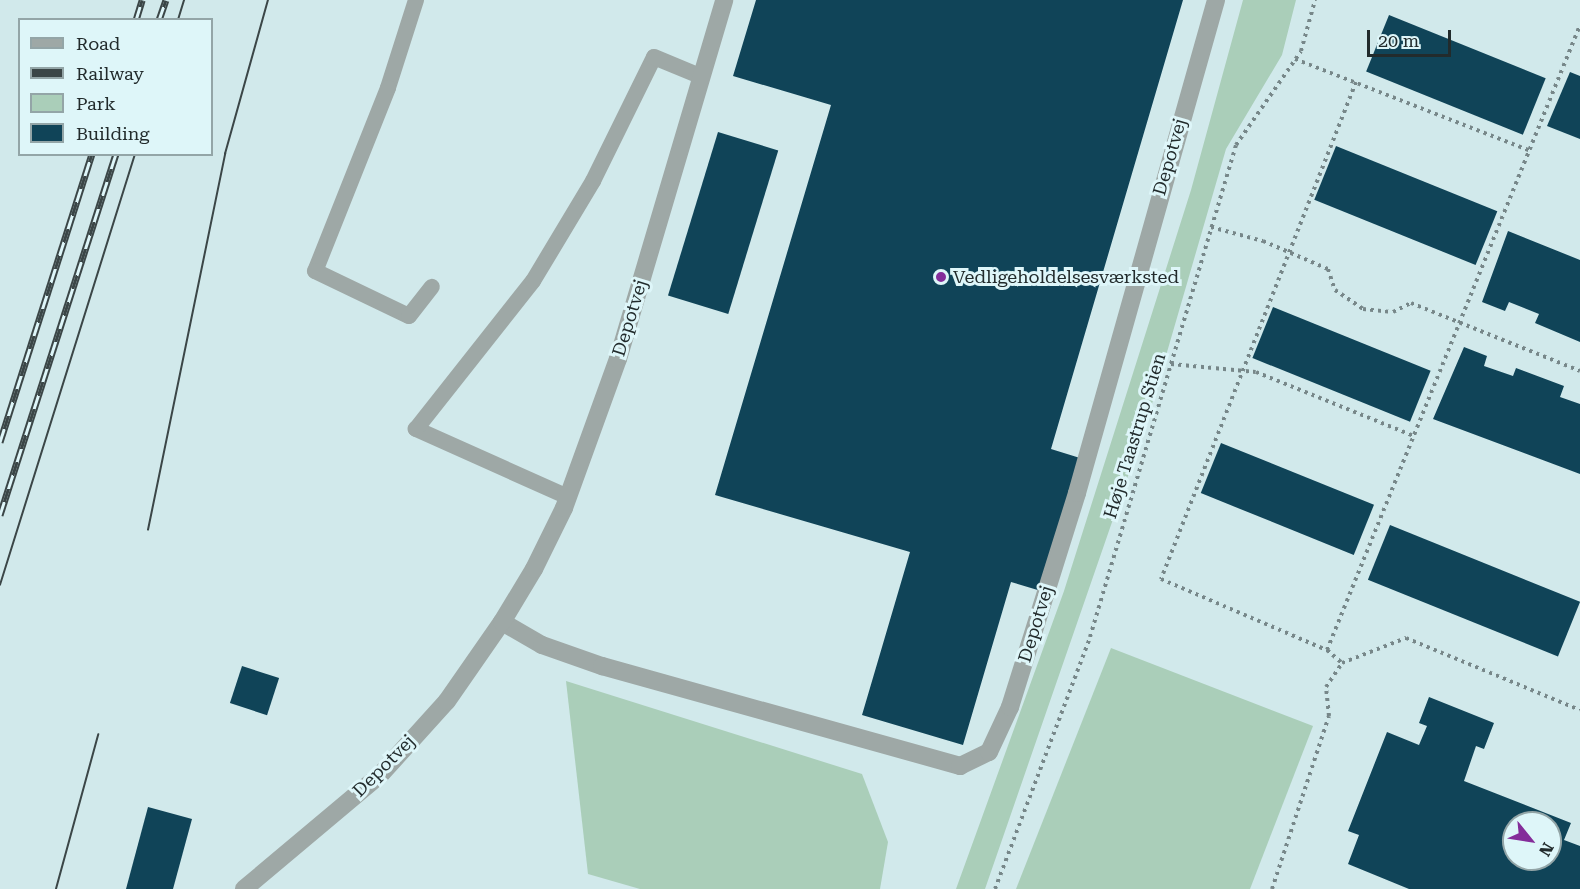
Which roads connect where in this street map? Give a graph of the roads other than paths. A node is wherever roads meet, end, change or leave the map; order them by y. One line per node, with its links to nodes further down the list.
1 (416, 0): 5 (lane)
2 (724, 0): 4 (street, Depotvej)
3 (1216, 0): 7 (street, Depotvej)
4 (702, 77): 6 (street, Depotvej); 6 (lane)
5 (432, 287)
6 (568, 496): 7 (street, Depotvej)
7 (502, 622): 8 (street, Depotvej)
8 (244, 889)

